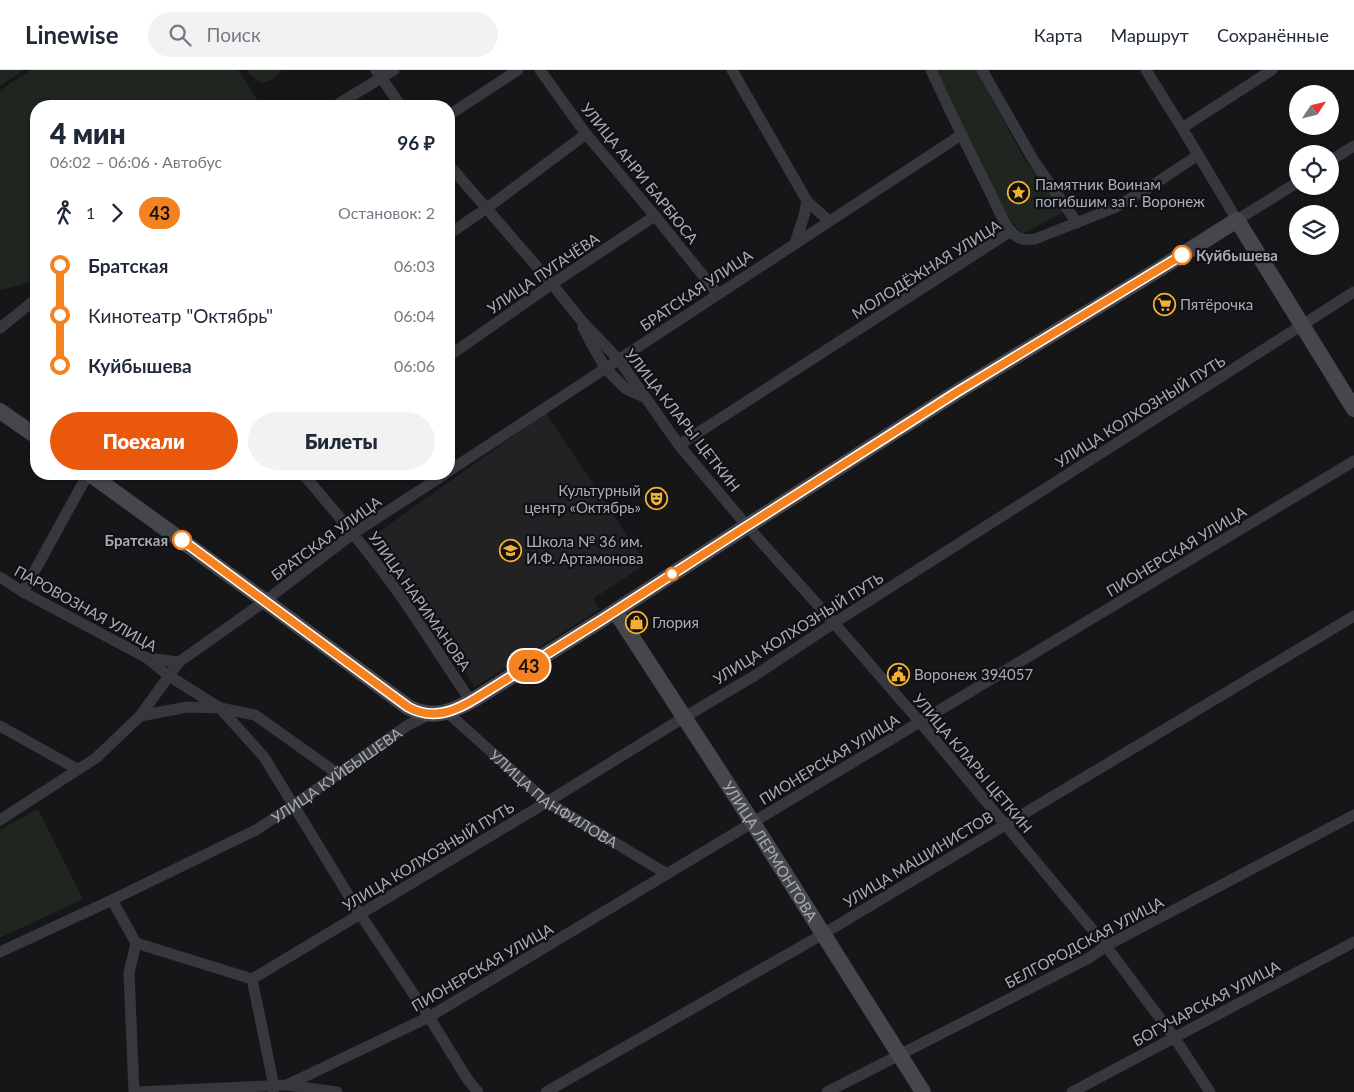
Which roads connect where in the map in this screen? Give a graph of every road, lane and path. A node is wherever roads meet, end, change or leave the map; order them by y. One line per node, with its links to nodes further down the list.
1 (394, 70): 9 (street)
2 (518, 70): 12 (street)
3 (540, 70): 14 (street, УЛИЦА АНРИ БАРБЮСА)
4 (732, 70): 21 (street)
5 (931, 70): 15 (street)
6 (982, 70): 26 (street)
7 (1146, 70): 13 (street)
8 (1272, 70): 13 (street)
9 (378, 74): 10 (street); 11 (street)
10 (344, 100)
11 (397, 100)
12 (455, 111)
13 (1182, 128): 17 (street)
14 (586, 134): 22 (street); 23 (street, УЛИЦА АНРИ БАРБЮСА)
15 (961, 135): 25 (street, БРАТСКАЯ УЛИЦА); 28 (street)
16 (1354, 146): 18 (street)
17 (1198, 155): 24 (street); 26 (street, МОЛОДЁЖНАЯ УЛИЦА)
18 (1339, 155)
19 (455, 172): 22 (street, УЛИЦА КЛАРЫ ЦЕТКИН)
20 (1289, 188): 24 (street, УЛИЦА КУЙБЫШЕВА)
21 (807, 202): 25 (street); 29 (street)
22 (487, 208): 27 (street); 30 (street, УЛИЦА КЛАРЫ ЦЕТКИН)
23 (655, 216): 30 (street, УЛИЦА ПУГАЧЁВА); 32 (street, УЛИЦА АНРИ БАРБЮСА)
24 (1237, 220): 35 (main road); 51 (main road, УЛИЦА КУЙБЫШЕВА)
25 (829, 221): 29 (street, БРАТСКАЯ УЛИЦА)
26 (1077, 223): 28 (street, МОЛОДЁЖНАЯ УЛИЦА)
27 (455, 230)
28 (1010, 230): 44 (street, МОЛОДЁЖНАЯ УЛИЦА)
29 (795, 243): 32 (street, БРАТСКАЯ УЛИЦА)
30 (552, 284): 34 (street, УЛИЦА КЛАРЫ ЦЕТКИН); 37 (street, УЛИЦА ПУГАЧЁВА)
31 (1354, 292): 35 (street, УЛИЦА КОЛХОЗНЫЙ ПУТЬ)
32 (718, 294): 38 (street, БРАТСКАЯ УЛИЦА)
33 (30, 305): 36 (street)
34 (581, 320): 38 (street, УЛИЦА КЛАРЫ ЦЕТКИН); 39 (street)
35 (1303, 326): 41 (main road); 58 (street, УЛИЦА КОЛХОЗНЫЙ ПУТЬ)
36 (0, 328)
37 (455, 352)
38 (619, 360): 39 (street, БРАТСКАЯ УЛИЦА); 40 (street, УЛИЦА КЛАРЫ ЦЕТКИН)
39 (606, 369): 40 (street); 46 (street, БРАТСКАЯ УЛИЦА)
40 (646, 398): 44 (street, УЛИЦА КЛАРЫ ЦЕТКИН)
41 (1354, 408)
42 (0, 411): 43 (main road)
43 (30, 432)
44 (679, 445): 51 (street, УЛИЦА КЛАРЫ ЦЕТКИН)
45 (1354, 461): 69 (street, ПИОНЕРСКАЯ УЛИЦА)
46 (455, 467)
47 (86, 480): 54 (street)
48 (97, 480): 55 (main road)
49 (308, 480): 52 (street, УЛИЦА НАРИМАНОВА)
50 (436, 480): 52 (street, БРАТСКАЯ УЛИЦА)
51 (747, 526): 56 (main road, УЛИЦА КУЙБЫШЕВА); 58 (street, УЛИЦА КЛАРЫ ЦЕТКИН)
52 (354, 533): 55 (street, БРАТСКАЯ УЛИЦА); 62 (street, УЛИЦА НАРИМАНОВА)
53 (0, 577): 54 (street, ПАРОВОЗНАЯ УЛИЦА)
54 (24, 592): 59 (street, ПАРОВОЗНАЯ УЛИЦА)
55 (265, 601): 60 (street, БРАТСКАЯ УЛИЦА); 63 (main road)
56 (615, 611): 62 (main road, УЛИЦА КУЙБЫШЕВА); 68 (main road, УЛИЦА ЛЕРМОНТОВА)
57 (1354, 616): 79 (street, УЛИЦА МАШИНИСТОВ)
58 (834, 623): 68 (street, УЛИЦА КОЛХОЗНЫЙ ПУТЬ); 69 (street, УЛИЦА КЛАРЫ ЦЕТКИН)
59 (147, 658): 60 (street); 61 (street, ПАРОВОЗНАЯ УЛИЦА)
60 (179, 662): 61 (street, БРАТСКАЯ УЛИЦА)
61 (169, 676): 64 (street, ПАРОВОЗНАЯ УЛИЦА); 67 (street, БРАТСКАЯ УЛИЦА)
62 (471, 701): 65 (main road, УЛИЦА КУЙБЫШЕВА)
63 (408, 707): 66 (main road); 70 (street)
64 (220, 708): 67 (street); 73 (street); 75 (street, ПАРОВОЗНАЯ УЛИЦА)
65 (447, 712): 66 (main road, УЛИЦА КУЙБЫШЕВА); 74 (street, УЛИЦА ПАНФИЛОВА)
66 (430, 714): 70 (street, УЛИЦА КУЙБЫШЕВА)
67 (140, 716): 72 (street, БРАТСКАЯ УЛИЦА)
68 (683, 718): 74 (street, УЛИЦА КОЛХОЗНЫЙ ПУТЬ); 78 (main road, УЛИЦА ЛЕРМОНТОВА)
69 (920, 722): 78 (street, ПИОНЕРСКАЯ УЛИЦА); 79 (street, УЛИЦА КЛАРЫ ЦЕТКИН)
70 (408, 725): 73 (street, УЛИЦА КУЙБЫШЕВА)
71 (0, 726): 72 (street)
72 (77, 769): 77 (street, БРАТСКАЯ УЛИЦА)
73 (338, 774): 75 (street, УЛИЦА КУЙБЫШЕВА)
74 (547, 802): 80 (street, УЛИЦА ПАНФИЛОВА); 82 (street, УЛИЦА КОЛХОЗНЫЙ ПУТЬ)
75 (294, 805): 81 (street, УЛИЦА КУЙБЫШЕВА); 82 (street, ПАРОВОЗНАЯ УЛИЦА)
76 (1354, 815): 86 (street, БЕЛГОРОДСКАЯ УЛИЦА)
77 (0, 820)
78 (753, 823): 80 (street, ПИОНЕРСКАЯ УЛИЦА); 83 (main road, УЛИЦА ЛЕРМОНТОВА)
79 (1005, 824): 83 (street, УЛИЦА МАШИНИСТОВ); 86 (street, УЛИЦА КЛАРЫ ЦЕТКИН)
80 (667, 874): 89 (street, ПИОНЕРСКАЯ УЛИЦА)
81 (112, 900): 85 (street); 87 (street, УЛИЦА КУЙБЫШЕВА)
82 (360, 914): 88 (street, УЛИЦА КОЛХОЗНЫЙ ПУТЬ); 89 (street, ПАРОВОЗНАЯ УЛИЦА)
83 (823, 934): 91 (main road, УЛИЦА ЛЕРМОНТОВА); 99 (street, УЛИЦА МАШИНИСТОВ)
84 (1354, 942): 90 (street, БОГУЧАРСКАЯ УЛИЦА)
85 (136, 943): 88 (street); 95 (street)
86 (1106, 946): 90 (street, УЛИЦА КЛАРЫ ЦЕТКИН); 91 (street, БЕЛГОРОДСКАЯ УЛИЦА)
87 (0, 952)
88 (252, 979): 94 (street)
89 (429, 1017): 92 (street, ПАРОВОЗНАЯ УЛИЦА); 93 (street, ПИОНЕРСКАЯ УЛИЦА)
90 (1174, 1037): 102 (street, БОГУЧАРСКАЯ УЛИЦА); 103 (street, УЛИЦА КЛАРЫ ЦЕТКИН)
91 (900, 1055): 100 (street, БЕЛГОРОДСКАЯ УЛИЦА); 101 (main road, УЛИЦА ЛЕРМОНТОВА)
92 (468, 1080): 97 (street); 98 (street, ПАРОВОЗНАЯ УЛИЦА)
93 (287, 1085): 94 (street, ПИОНЕРСКАЯ УЛИЦА); 96 (street)
94 (274, 1089): 95 (street, ПИОНЕРСКАЯ УЛИЦА)
95 (135, 1092)
96 (337, 1092)
97 (467, 1092)
98 (478, 1092)
99 (546, 1092)
100 (827, 1092)
101 (923, 1092)
102 (1072, 1092)
103 (1210, 1092)

